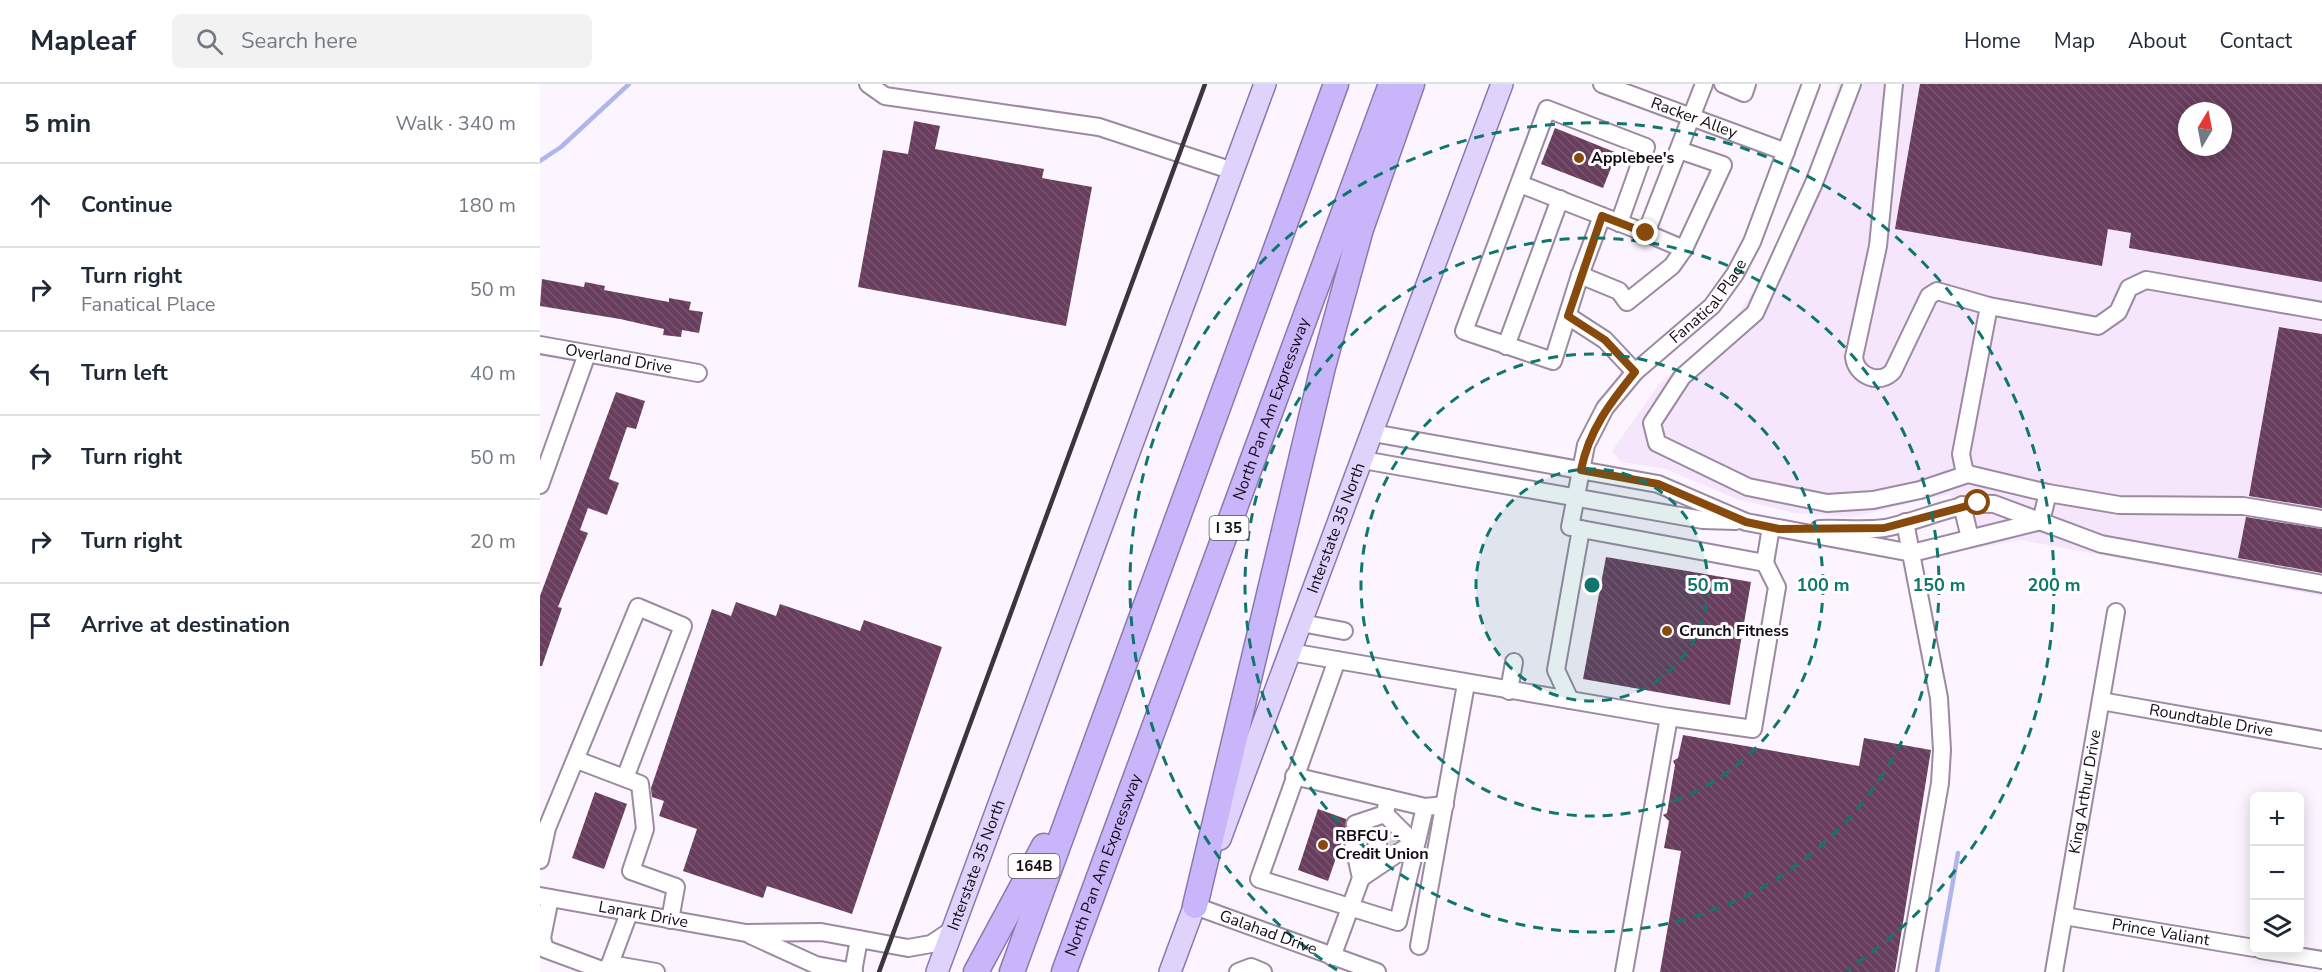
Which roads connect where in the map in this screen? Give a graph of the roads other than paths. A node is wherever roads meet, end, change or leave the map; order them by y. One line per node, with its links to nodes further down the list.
1 (868, 84): 17 (street)
2 (1265, 84): 17 (main road, Interstate 35 North)
3 (1336, 84): 63 (highway)
4 (1391, 84): 94 (highway, North Pan Am Expressway / I 35)
5 (1412, 84): 73 (highway)
6 (1502, 84): 33 (main road, Interstate 35 North)
7 (1602, 84): 14 (street, Racker Alley)
8 (1704, 84): 14 (street)
9 (1723, 84): 10 (street)
10 (1747, 84)
11 (1811, 84): 16 (street, Fanatical Place)
12 (1852, 84): 36 (street)
13 (1894, 84): 25 (street)
14 (1692, 117): 15 (street); 16 (street, Racker Alley)
15 (1679, 150): 22 (street); 23 (street)
16 (1786, 152): 31 (street, Fanatical Place)
17 (1233, 171): 78 (main road, Interstate 35 North)
18 (1520, 184): 19 (street); 21 (street); 29 (street)
19 (1560, 199): 20 (street); 29 (street)
20 (1602, 216): 21 (street); 24 (street)
21 (1619, 223): 22 (street)
22 (1646, 233): 23 (street)
23 (1684, 249): 24 (street)
24 (1581, 275): 27 (street)
25 (1989, 306): 26 (street); 36 (street)
26 (2322, 311)
27 (1568, 316): 29 (street); 31 (street)
28 (540, 345): 30 (street, Overland Drive)
29 (1506, 346)
30 (587, 354): 32 (street, Overland Drive); 37 (street)
31 (1635, 372): 35 (street, Fanatical Place)
32 (698, 373)
33 (1373, 433): 34 (main road, Interstate 35 North); 35 (street)
34 (1363, 460): 39 (street); 52 (main road, Interstate 35 North)
35 (1581, 470): 39 (street, Fanatical Place); 43 (street)
36 (1968, 474): 38 (street)
37 (540, 485)
38 (2048, 493): 41 (street); 42 (street)
39 (1575, 498): 43 (street); 46 (street, Fanatical Place)
40 (1962, 505): 42 (street); 44 (street); 47 (street)
41 (2322, 519)
42 (2041, 521): 47 (street); 50 (street)
43 (1746, 522): 45 (street)
44 (1905, 522): 45 (street); 48 (street)
45 (1775, 528): 48 (street); 49 (street)
46 (1581, 529): 49 (street); 59 (street)
47 (1970, 538): 48 (street)
48 (1912, 552): 99 (street)
49 (1764, 563): 61 (street)
50 (2322, 584)
51 (2116, 612): 60 (street, King Arthur Drive)
52 (1301, 623): 53 (street); 54 (main road, Interstate 35 North)
53 (1344, 631)
54 (1290, 652): 55 (street); 73 (main road, Interstate 35 North)
55 (1337, 660): 57 (street); 65 (street)
56 (1514, 662): 58 (street)
57 (1466, 684): 58 (street); 67 (street)
58 (1509, 691): 59 (street)
59 (1570, 700): 61 (street)
60 (2101, 701): 62 (street, Roundtable Drive); 76 (street, King Arthur Drive)
61 (1669, 717): 98 (street)
62 (2322, 740)
63 (1090, 759): 92 (highway, 164B); 93 (highway)
64 (577, 760): 66 (street); 66 (street); 70 (street)
65 (1294, 776): 69 (street); 74 (street)
66 (625, 778): 77 (street)
67 (1445, 805): 68 (street); 81 (street)
68 (1425, 807): 69 (street); 74 (street)
69 (1380, 833): 71 (street); 71 (street); 71 (street)
70 (540, 860)
71 (1361, 878): 74 (street)
72 (545, 897): 75 (street, Lanark Drive); 86 (street)
73 (1195, 906): 84 (street, Galahad Drive); 95 (main road, Interstate 35 North)
74 (1350, 908): 84 (street)
75 (629, 912): 77 (street, Lanark Drive); 86 (street)
76 (2064, 916): 82 (street, Prince Valiant); 100 (street, King Arthur Drive)
77 (670, 920): 79 (street, Lanark Drive)
78 (955, 928): 80 (street, Lanark Drive); 91 (main road, Interstate 35 North)
79 (746, 933): 80 (street, Lanark Drive); 87 (street, Lanark Drive)
80 (859, 939): 90 (street, Lanark Drive)
81 (1419, 946)
82 (2250, 947)
83 (2285, 954): 85 (street)
84 (1332, 957): 88 (street, Galahad Drive)
85 (2322, 960)
86 (609, 968): 89 (street)
87 (832, 970): 90 (street, Lanark Drive)
88 (1367, 970)
89 (656, 972)
90 (854, 972)
91 (937, 972)
92 (976, 972)
93 (1012, 972)
94 (1064, 972)
95 (1170, 972)
96 (1238, 972): 97 (street)
97 (1263, 972)
98 (1624, 972)
99 (1907, 972)
100 (2054, 972)

